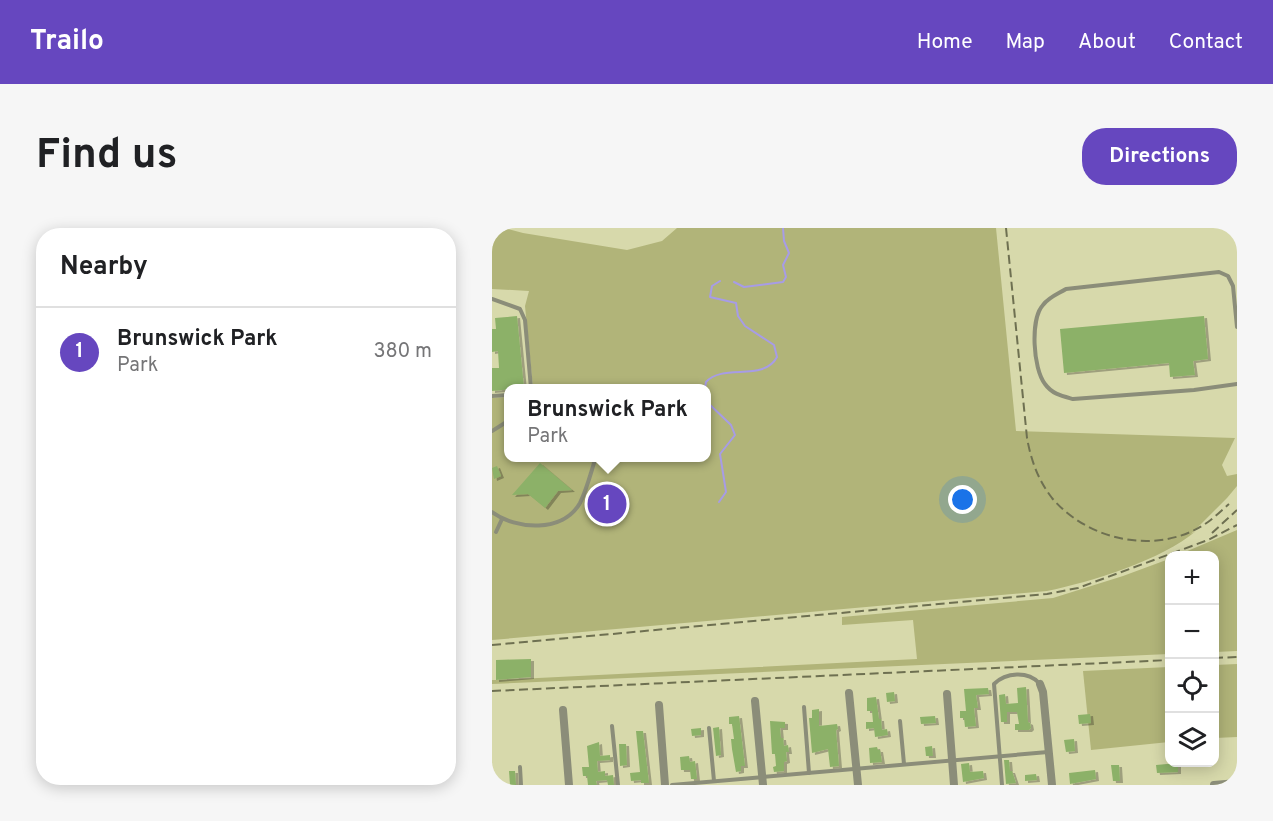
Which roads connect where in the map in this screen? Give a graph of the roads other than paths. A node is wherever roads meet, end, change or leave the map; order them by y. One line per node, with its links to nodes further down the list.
1 (492, 299): 3 (lane)
2 (1237, 327): 4 (lane)
3 (531, 384)
4 (1237, 384)
5 (594, 462): 7 (lane)
6 (492, 512): 7 (lane)
7 (502, 519): 8 (lane)
8 (496, 532)
9 (1040, 684): 19 (street); 20 (lane)
10 (849, 693): 24 (street)
11 (946, 693): 21 (street)
12 (755, 701): 27 (street)
13 (659, 705): 32 (street)
14 (804, 707): 25 (lane)
15 (563, 710): 30 (street)
16 (900, 721): 22 (lane)
17 (612, 726): 31 (lane)
18 (709, 728): 26 (lane)
19 (1049, 752): 20 (lane); 37 (street)
20 (999, 755): 21 (lane); 36 (lane)
21 (951, 760): 22 (lane); 35 (street)
22 (904, 764): 24 (lane)
23 (520, 767): 29 (lane)
24 (856, 768): 25 (lane); 34 (street)
25 (809, 773): 27 (lane)
26 (714, 781): 27 (lane); 33 (lane)
27 (762, 781)
28 (1237, 783): 38 (street)
29 (521, 785)
30 (569, 785)
31 (618, 785)
32 (666, 785)
33 (672, 785)
34 (858, 785)
35 (954, 785)
36 (1002, 785)
37 (1052, 785)
38 (1214, 785)

